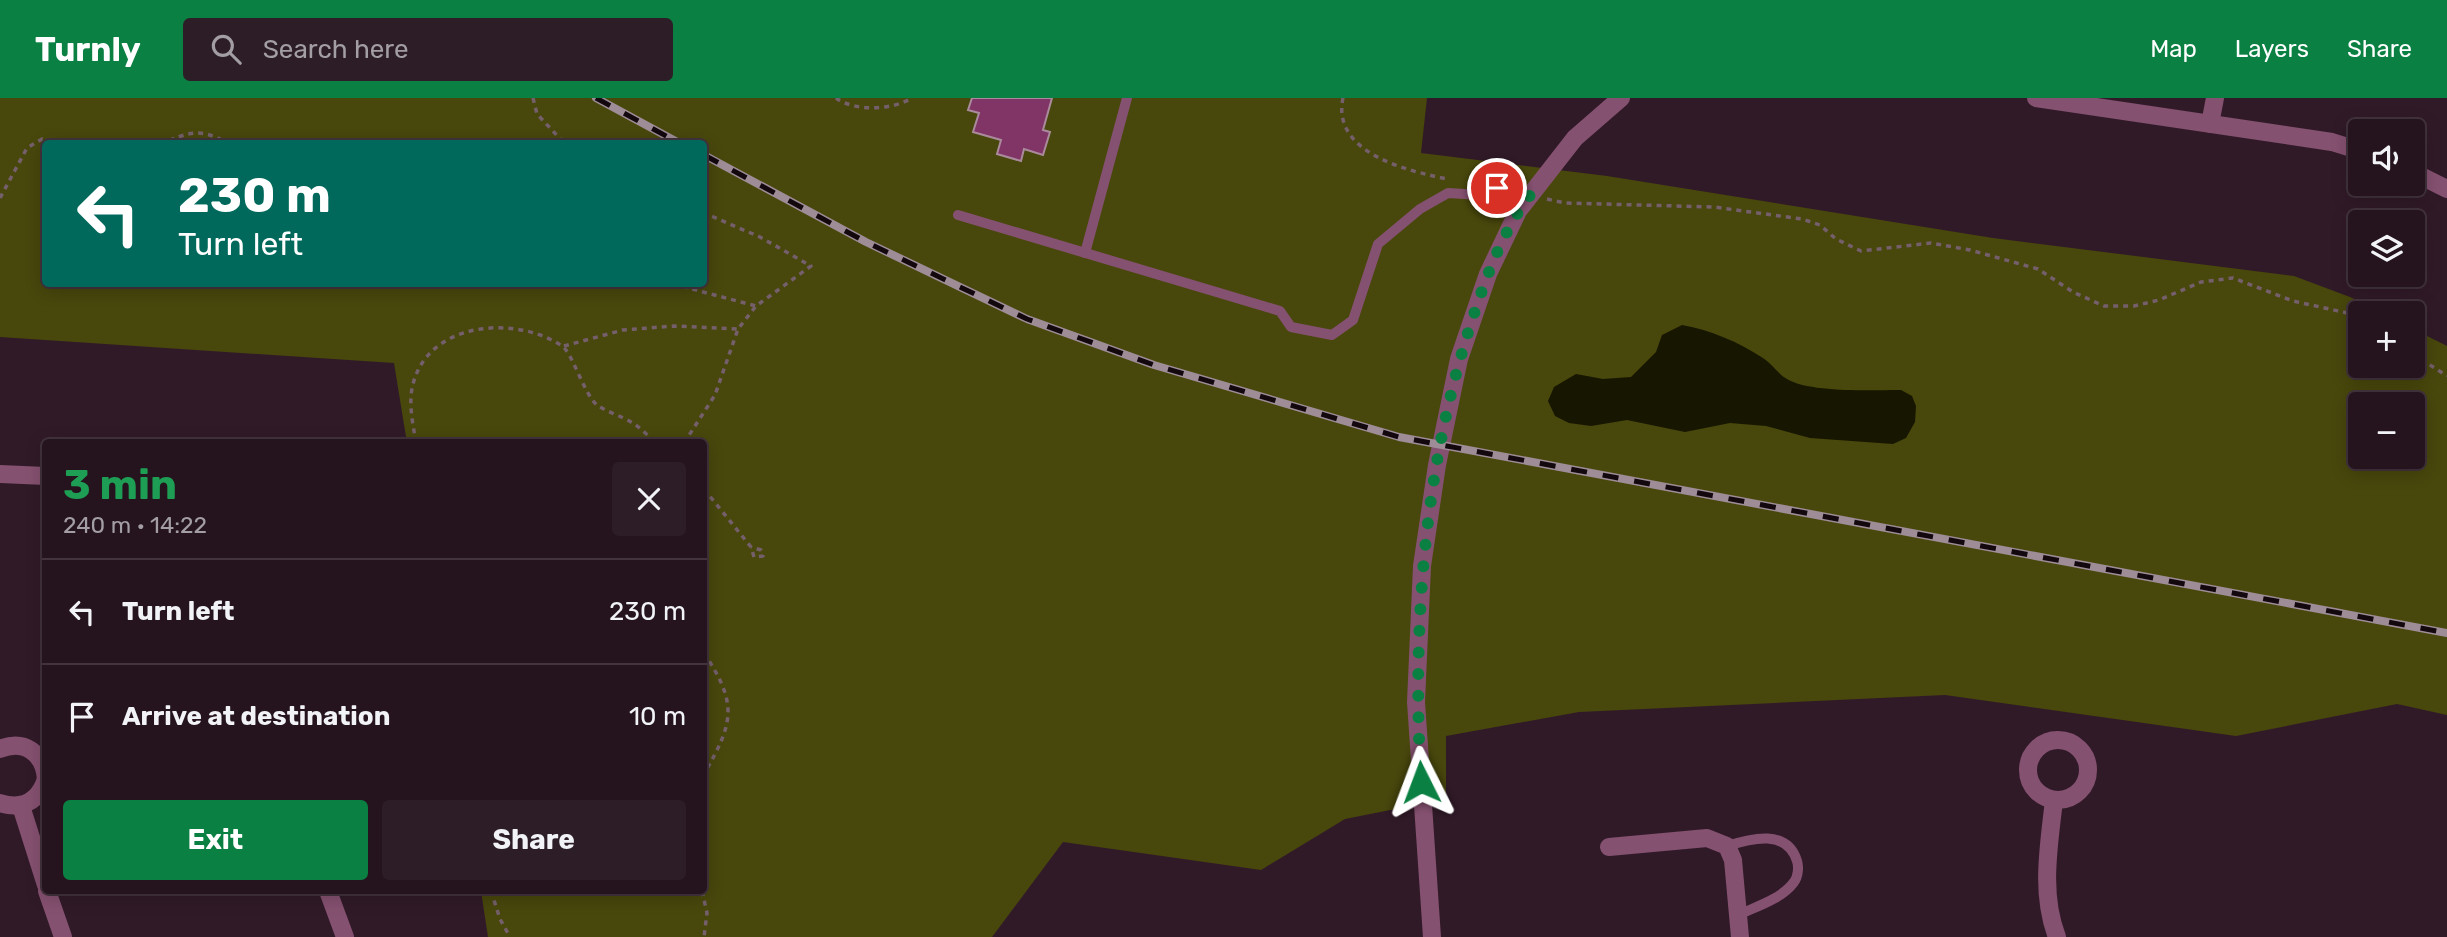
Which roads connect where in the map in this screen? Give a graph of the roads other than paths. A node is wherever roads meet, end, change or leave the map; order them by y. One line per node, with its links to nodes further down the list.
1 (1127, 98): 11 (lane)
2 (1621, 98): 9 (street)
3 (2036, 98): 5 (street)
4 (2215, 98): 5 (street)
5 (2210, 124): 6 (street)
6 (2348, 147)
7 (2425, 178): 8 (street)
8 (2447, 189)
9 (1518, 211): 11 (lane); 28 (street)
10 (958, 215): 11 (lane)
11 (1085, 253)
12 (0, 474): 13 (street)
13 (42, 476)
14 (0, 749): 15 (street)
15 (42, 760)
16 (42, 787): 19 (street)
17 (2054, 800): 30 (street)
18 (0, 803): 19 (street)
19 (21, 806): 22 (street)
20 (1727, 846): 21 (street); 25 (street); 25 (lane)
21 (1609, 848)
22 (42, 872)
23 (48, 894): 26 (street)
24 (329, 894): 27 (street)
25 (1738, 915): 29 (street)
26 (63, 937)
27 (345, 937)
28 (1432, 937)
29 (1740, 937)
30 (2057, 937)

